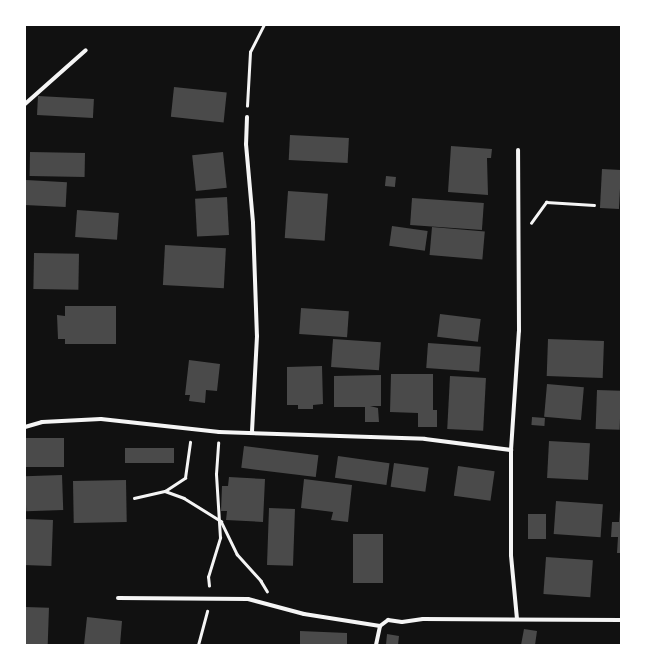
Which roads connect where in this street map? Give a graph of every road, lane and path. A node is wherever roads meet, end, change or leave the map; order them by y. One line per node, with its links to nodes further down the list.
1 (264, 25): 4 (path)
2 (86, 50): 3 (street)
3 (25, 104)
4 (247, 116): 11 (street)
5 (518, 150): 7 (street)
6 (594, 205): 7 (path)
7 (517, 243): 12 (street)
8 (25, 427): 9 (street)
9 (190, 427): 10 (street); 13 (path)
10 (219, 432): 11 (street); 15 (path)
11 (252, 432): 12 (street)
12 (511, 450): 19 (street)
13 (165, 491): 14 (path); 15 (path)
14 (134, 498)
15 (220, 521): 16 (path); 18 (path)
16 (211, 596): 17 (street); 18 (street); 22 (path)
17 (118, 598)
18 (274, 604): 21 (street)
19 (516, 619): 20 (street); 21 (street)
20 (621, 620)
21 (380, 626): 23 (street)
22 (198, 645)
23 (376, 645)

